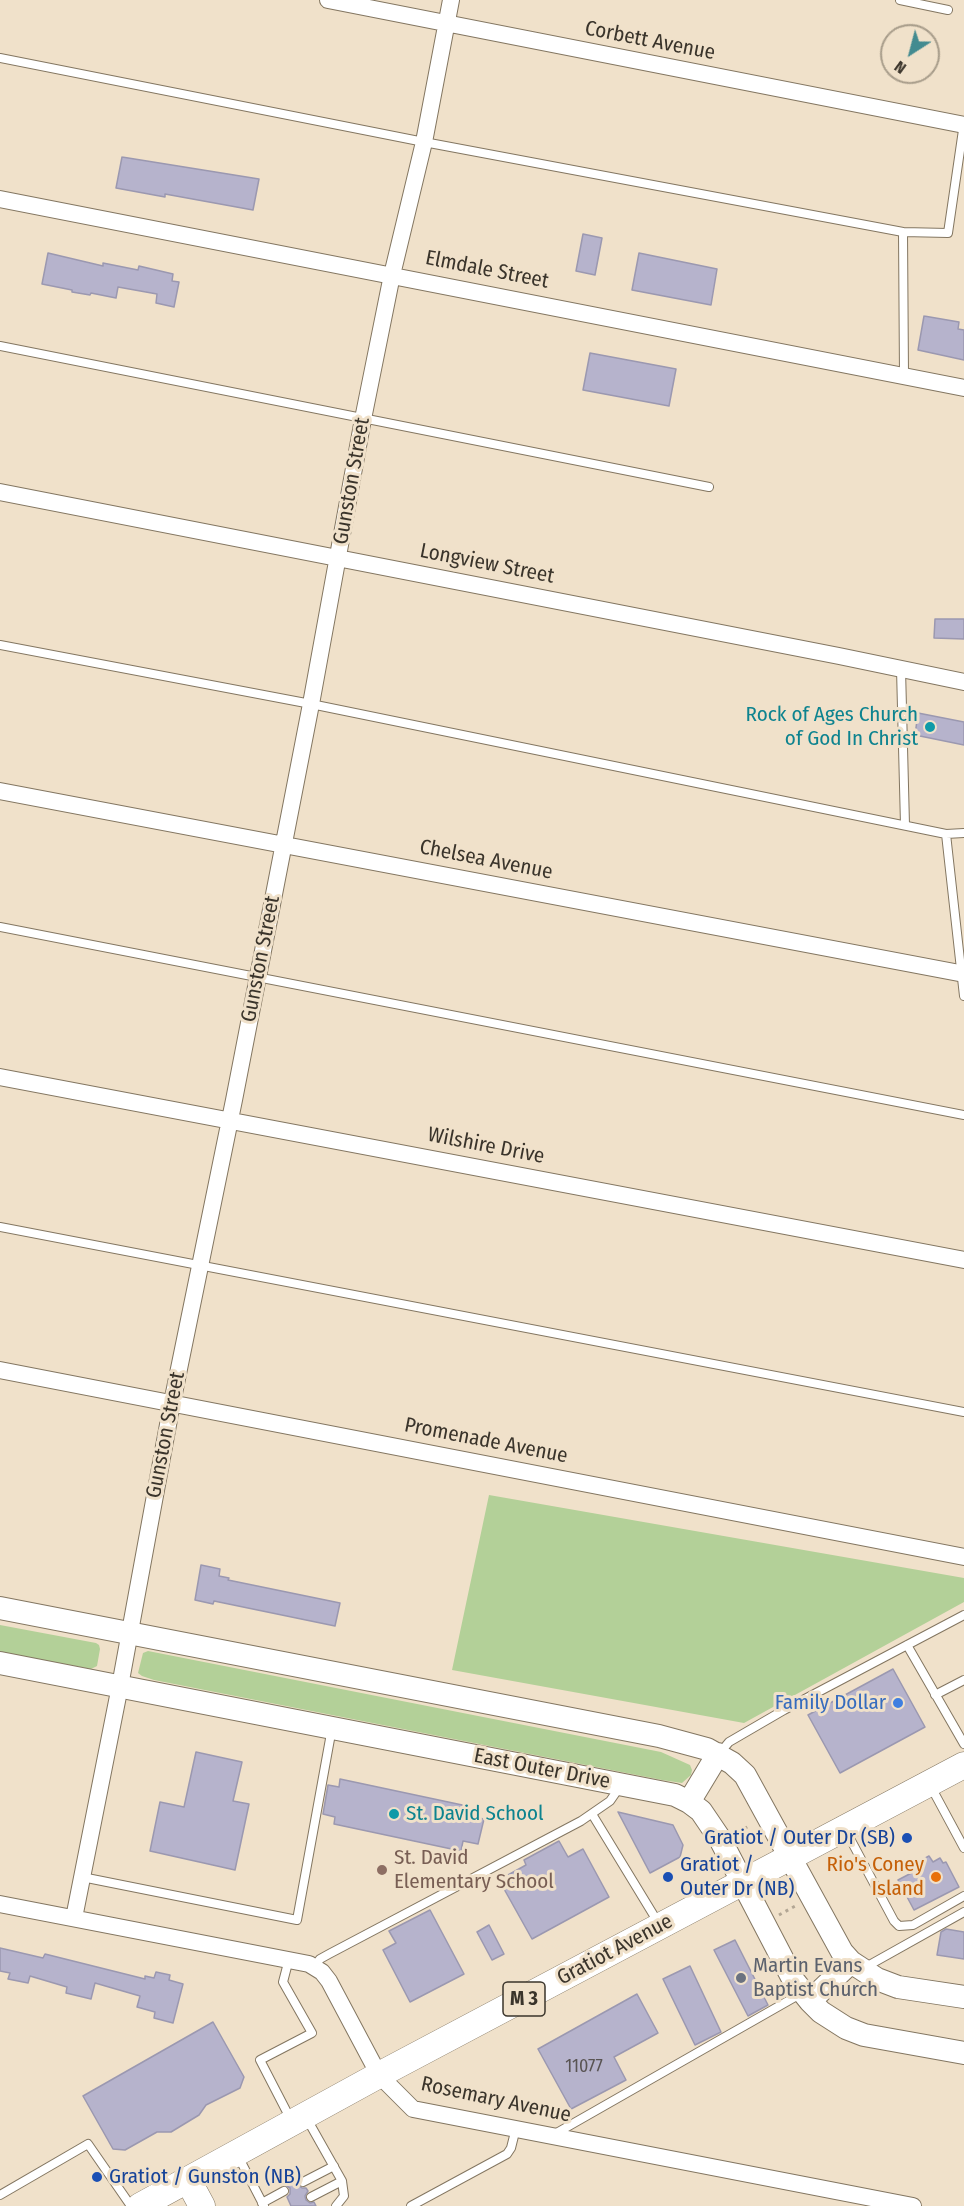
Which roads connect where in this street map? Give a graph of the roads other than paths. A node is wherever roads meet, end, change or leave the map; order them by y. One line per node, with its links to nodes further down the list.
1 (328, 0): 5 (street, Corbett Avenue)
2 (451, 0): 5 (street, Gunston Street)
3 (900, 0): 4 (lane)
4 (948, 10)
5 (446, 24): 8 (street, Corbett Avenue); 9 (street, Gunston Street)
6 (0, 58): 9 (lane)
7 (964, 119): 8 (lane)
8 (964, 124): 11 (lane)
9 (424, 142): 11 (lane); 12 (street, Gunston Street)
10 (0, 199): 12 (street, Elmdale Street)
11 (903, 232): 14 (lane)
12 (392, 275): 14 (street, Elmdale Street); 16 (street, Gunston Street)
13 (0, 345): 16 (lane)
14 (904, 376): 15 (street, Elmdale Street)
15 (964, 388)
16 (363, 419): 17 (lane); 19 (street, Gunston Street)
17 (709, 487)
18 (0, 492): 19 (street, Longview Street)
19 (339, 558): 21 (street, Longview Street); 23 (street, Gunston Street)
20 (0, 645): 23 (lane)
21 (901, 669): 22 (street, Longview Street); 25 (lane)
22 (964, 682)
23 (311, 704): 25 (lane); 28 (street, Gunston Street)
24 (0, 790): 28 (street, Chelsea Avenue)
25 (904, 825): 27 (lane)
26 (964, 833): 27 (lane)
27 (946, 834): 30 (lane)
28 (283, 844): 30 (street, Chelsea Avenue); 31 (street, Gunston Street)
29 (0, 927): 31 (lane)
30 (963, 973): 32 (lane)
31 (257, 977): 34 (lane); 35 (street, Gunston Street)
32 (964, 996)
33 (0, 1077): 35 (street, Wilshire Drive)
34 (964, 1115)
35 (230, 1120): 37 (street, Wilshire Drive); 38 (street, Gunston Street)
36 (0, 1227): 38 (lane)
37 (964, 1260)
38 (200, 1266): 40 (street, Gunston Street); 41 (lane)
39 (0, 1370): 40 (street, Promenade Avenue)
40 (172, 1403): 42 (street, Promenade Avenue); 45 (street, Gunston Street)
41 (964, 1412)
42 (964, 1557)
43 (0, 1608): 45 (street)
44 (964, 1615): 46 (lane)
45 (129, 1633): 49 (street, Gunston Street); 53 (street)
46 (907, 1646): 50 (lane); 53 (lane)
47 (0, 1663): 49 (street, East Outer Drive)
48 (964, 1680): 50 (lane)
49 (120, 1686): 51 (street, East Outer Drive); 62 (street, Gunston Street)
50 (935, 1695): 52 (lane)
51 (332, 1728): 56 (street, East Outer Drive); 62 (lane)
52 (964, 1744)
53 (718, 1754): 57 (street); 61 (street)
54 (964, 1765): 55 (main road, Gratiot Avenue / M 3)
55 (929, 1783): 59 (main road, Gratiot Avenue / M 3); 60 (lane)
56 (621, 1785): 57 (street, East Outer Drive); 58 (lane)
57 (689, 1802): 63 (street, East Outer Drive)
58 (592, 1814): 68 (lane); 70 (lane)
59 (845, 1828): 61 (main road, Gratiot Avenue / M 3); 64 (lane)
60 (964, 1848)
61 (792, 1858): 63 (main road, Gratiot Avenue / M 3); 71 (street)
62 (82, 1877): 67 (street, Gunston Street)
63 (743, 1884): 68 (main road, Gratiot Avenue / M 3); 72 (street, East Outer Drive)
64 (964, 1896)
65 (0, 1904): 67 (street)
66 (964, 1912): 71 (lane)
67 (74, 1918): 69 (street)
68 (660, 1926): 75 (main road, Gratiot Avenue / M 3)
69 (289, 1959): 70 (street); 76 (lane)
70 (314, 1966): 75 (street, Rosemary Avenue)
71 (856, 1966): 72 (street); 73 (street)
72 (806, 1997): 74 (street, East Outer Drive); 78 (lane)
73 (964, 1997)
74 (964, 2053)
75 (380, 2075): 76 (main road, Gratiot Avenue / M 3); 77 (street, Rosemary Avenue)
76 (299, 2119): 79 (main road, Gratiot Avenue / M 3); 80 (lane)
77 (516, 2128): 78 (street, Rosemary Avenue); 92 (lane)
78 (552, 2136): 93 (street, Rosemary Avenue)
79 (237, 2153): 81 (main road, Gratiot Avenue / M 3); 87 (lane)
80 (334, 2166): 82 (lane); 83 (lane)
81 (188, 2180): 89 (main road, Gratiot Avenue / M 3); 90 (main road)
82 (342, 2181): 86 (lane); 91 (lane)
83 (303, 2182)
84 (284, 2191): 87 (lane)
85 (0, 2195): 88 (lane)
86 (311, 2197)
87 (263, 2204)
88 (131, 2206)
89 (140, 2206)
90 (202, 2206)
91 (336, 2206)
92 (411, 2206)
93 (913, 2206)

